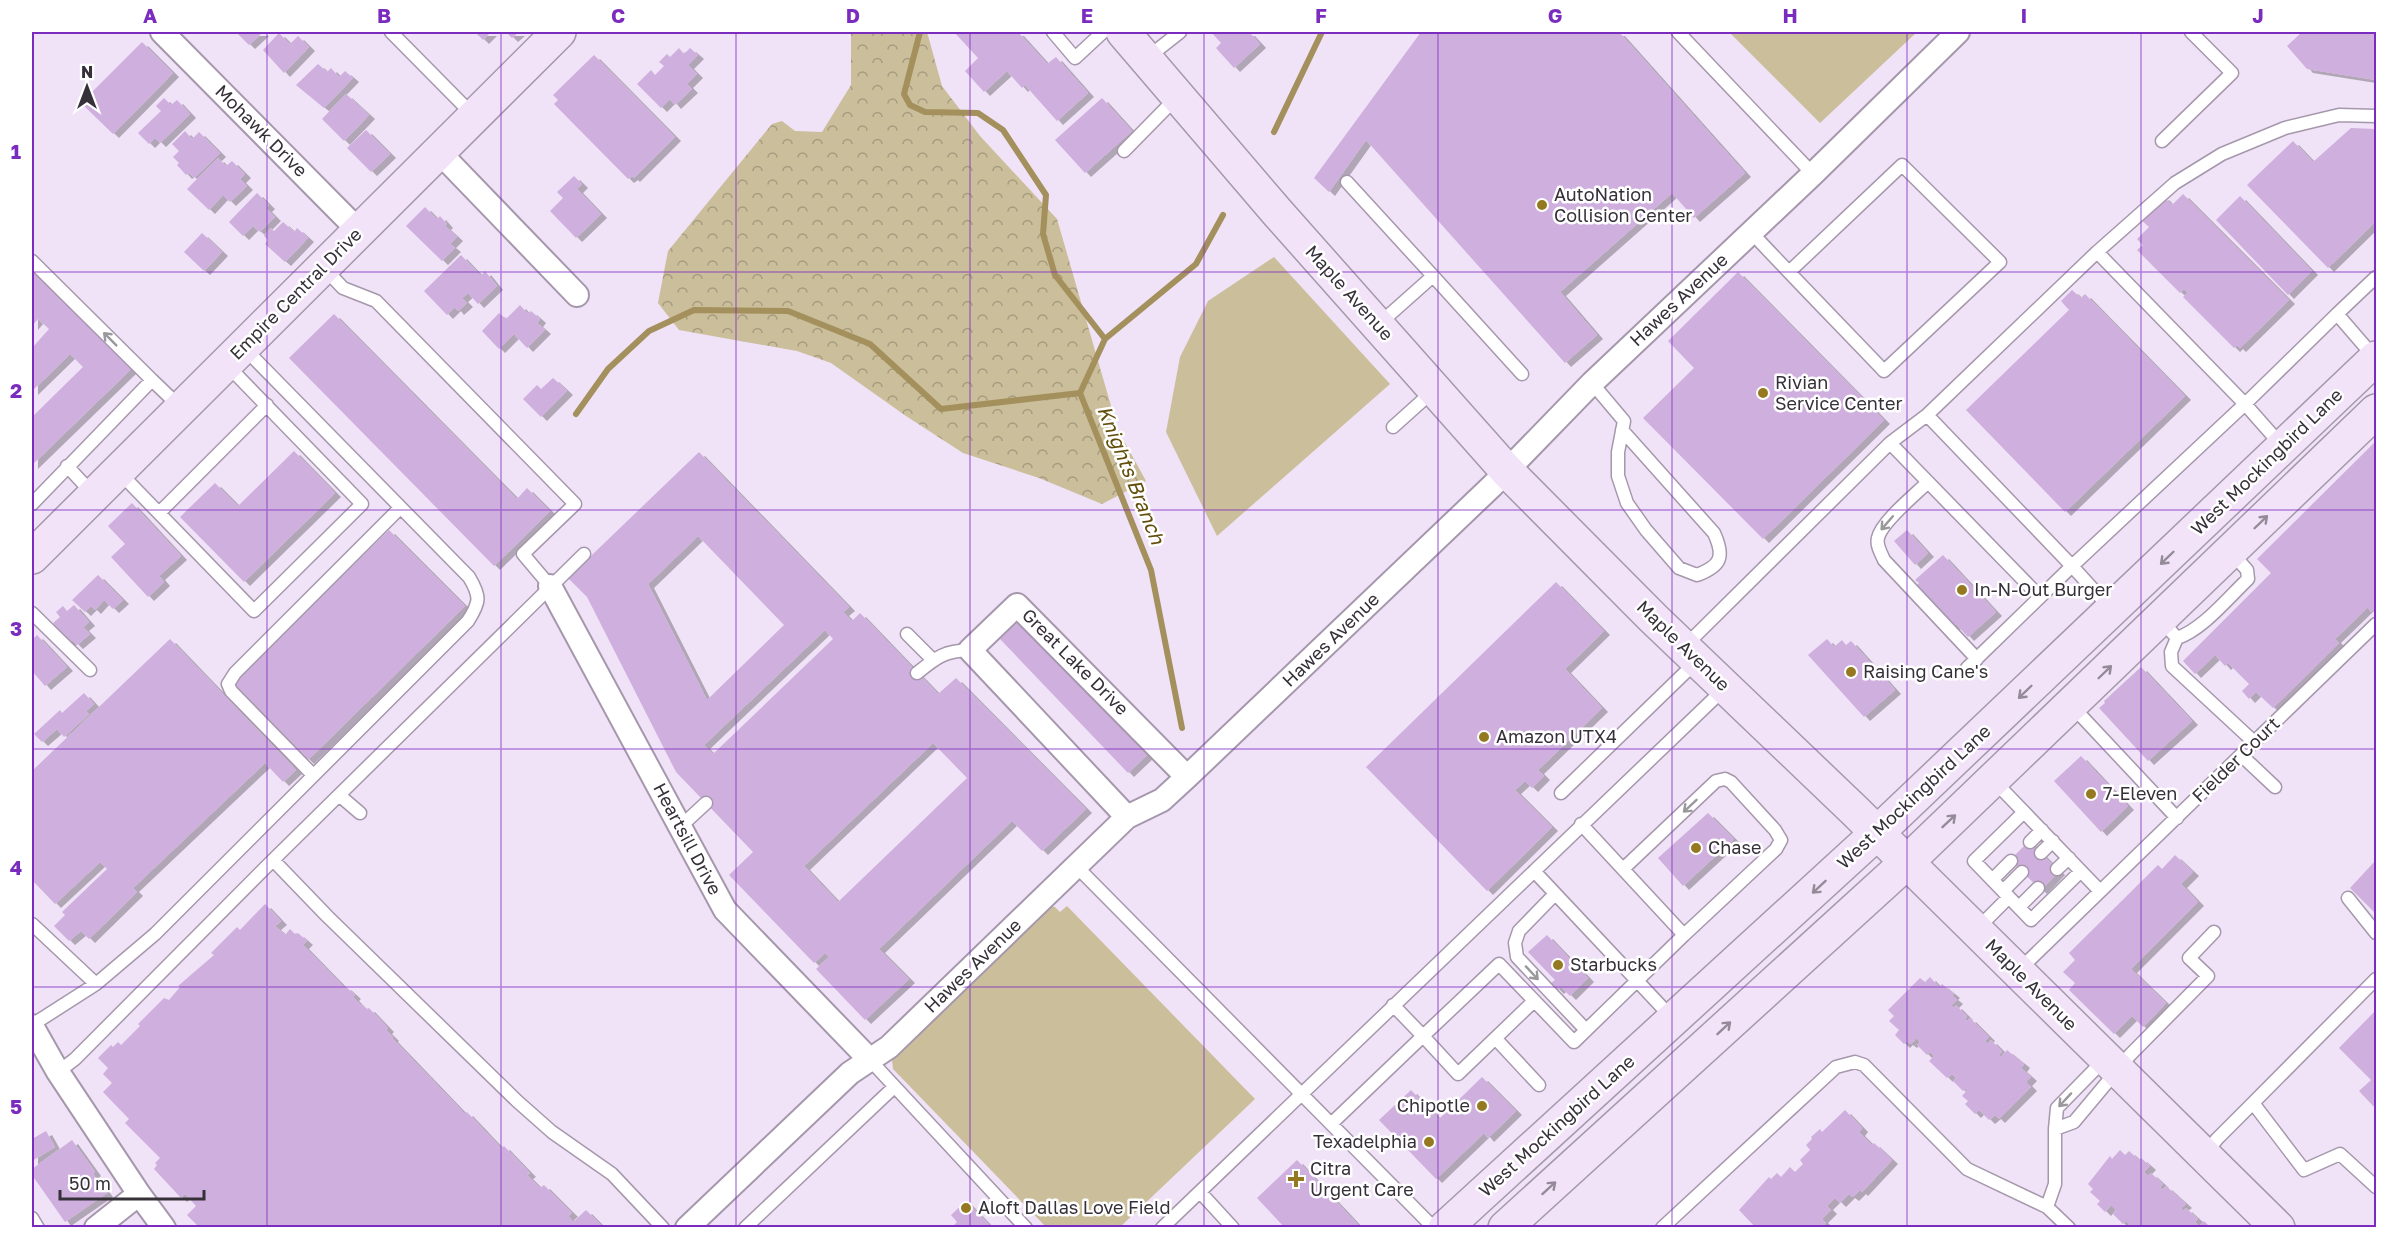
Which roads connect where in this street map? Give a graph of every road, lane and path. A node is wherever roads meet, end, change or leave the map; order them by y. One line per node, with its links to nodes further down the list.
1 (162, 32): 20 (street, Mohawk Drive)
2 (391, 32): 14 (lane)
3 (560, 32): 14 (main road, Empire Central Drive)
4 (1053, 32): 5 (lane)
5 (1103, 32)
6 (1123, 32): 11 (main road, Maple Avenue)
7 (1180, 32): 11 (lane)
8 (1678, 32): 18 (lane)
9 (1958, 32): 18 (street, Hawes Avenue)
10 (2191, 32): 15 (lane)
11 (1147, 59): 12 (main road, Maple Avenue)
12 (1178, 96): 16 (lane); 30 (main road, Maple Avenue)
13 (2376, 116): 22 (lane)
14 (474, 117): 17 (main road, Empire Central Drive)
15 (2163, 141)
16 (1124, 151)
17 (439, 152): 20 (main road, Empire Central Drive); 28 (street)
18 (1813, 174): 21 (street, Hawes Avenue)
19 (1347, 182): 26 (lane)
20 (359, 231): 24 (main road, Empire Central Drive)
21 (1751, 232): 25 (lane); 35 (street, Hawes Avenue)
22 (2097, 252): 37 (lane); 41 (lane)
23 (32, 261): 34 (lane, one-way to 23)
24 (323, 267): 31 (main road, Empire Central Drive); 57 (lane)
25 (1789, 272): 25 (lane)
26 (1433, 276): 30 (lane); 33 (lane)
27 (2376, 277): 29 (lane)
28 (577, 295)
29 (2337, 314): 32 (lane); 37 (lane)
30 (1378, 325): 36 (main road, Maple Avenue)
31 (235, 356): 38 (lane); 39 (main road, Empire Central Drive); 52 (lane)
32 (2376, 359): 45 (main road, West Mockingbird Lane)
33 (1521, 374)
34 (152, 380): 39 (lane); 46 (lane)
35 (1592, 383): 43 (lane); 47 (street, Hawes Avenue)
36 (1434, 390): 42 (lane); 47 (main road, Maple Avenue)
37 (2245, 404): 45 (lane); 56 (lane)
38 (267, 405): 53 (lane); 53 (lane)
39 (182, 408): 48 (main road, Empire Central Drive)
40 (2376, 411): 62 (main road, one-way to 40)
41 (1927, 416): 44 (lane); 56 (lane)
42 (1393, 427)
43 (1622, 430): 43 (lane)
44 (1890, 442): 49 (lane); 65 (lane)
45 (2283, 447): 59 (main road, West Mockingbird Lane, one-way to 59)
46 (67, 466): 50 (lane); 51 (lane)
47 (1506, 470): 65 (main road, Maple Avenue); 74 (street, Hawes Avenue)
48 (118, 471): 50 (main road, Empire Central Drive); 53 (lane)
49 (1928, 482): 58 (lane); 58 (lane, one-way to 58)
50 (94, 495): 55 (main road, Empire Central Drive)
51 (32, 504)
52 (400, 508): 73 (lane); 73 (lane)
53 (159, 513)
54 (584, 554): 57 (lane)
55 (32, 557)
56 (2072, 566): 58 (lane); 59 (lane)
57 (550, 586): 78 (lane); 85 (street, Heartsill Drive)
58 (2040, 597)
59 (2112, 610): 62 (main road); 87 (main road, West Mockingbird Lane, one-way to 87)
60 (32, 613): 67 (lane)
61 (2376, 624): 71 (lane, Fielder Court)
62 (2158, 632): 70 (main road, one-way to 62); 71 (lane)
63 (908, 634): 66 (lane)
64 (970, 650): 66 (lane); 74 (street, Great Lake Drive); 82 (street)
65 (1691, 654): 69 (main road, Maple Avenue); 77 (lane)
66 (933, 660): 68 (lane)
67 (90, 670)
68 (917, 673)
69 (1726, 687): 84 (lane); 87 (main road, Maple Avenue)
70 (2072, 705): 75 (main road); 83 (lane)
71 (2254, 742): 72 (lane, Fielder Court)
72 (2241, 755): 76 (lane); 83 (lane, Fielder Court)
73 (313, 775): 116 (lane)
74 (1187, 777): 82 (street, Hawes Avenue)
75 (1993, 780): 80 (lane); 94 (main road, one-way to 75)
76 (2275, 787)
77 (1561, 793)
78 (339, 795): 81 (lane); 92 (lane)
79 (706, 804): 85 (lane)
80 (2024, 812): 86 (lane); 101 (lane)
81 (360, 813)
82 (1127, 817): 95 (street, Hawes Avenue)
83 (2177, 818): 103 (lane, Fielder Court)
84 (1581, 824): 96 (lane); 98 (lane)
85 (680, 827): 125 (street, Heartsill Drive)
86 (2042, 830): 88 (lane); 89 (lane)
87 (1877, 833): 94 (main road, Maple Avenue); 119 (main road, West Mockingbird Lane, one-way to 119)
88 (2030, 842)
89 (2053, 842): 90 (lane); 91 (lane)
90 (2041, 853)
91 (2069, 858): 97 (lane); 99 (lane)
92 (273, 860): 127 (lane); 143 (lane)
93 (2012, 861): 101 (lane)
94 (1907, 862): 109 (main road, Maple Avenue); 124 (main road, one-way to 94)
95 (1077, 867): 125 (street, Hawes Avenue); 130 (lane)
96 (1623, 869): 112 (lane); 112 (lane, one-way to 96)
97 (2057, 869)
98 (1534, 871): 104 (lane); 118 (lane)
99 (2081, 871): 103 (lane); 107 (lane)
100 (2022, 872): 105 (lane)
101 (1992, 880): 105 (lane)
102 (2038, 888): 107 (lane)
103 (2100, 891): 113 (lane, Fielder Court)
104 (1555, 894): 115 (lane); 121 (lane, one-way to 121)
105 (2006, 894): 107 (lane); 109 (lane)
106 (2348, 898): 111 (lane)
107 (2019, 908)
108 (32, 924): 116 (lane)
109 (1976, 930): 113 (main road, Maple Avenue)
110 (2214, 932): 126 (lane)
111 (2376, 933)
112 (1684, 936): 115 (lane)
113 (2017, 972): 126 (main road, Maple Avenue)
114 (2376, 979): 131 (lane)
115 (1636, 981): 119 (lane); 121 (lane)
116 (96, 984): 120 (lane)
117 (1534, 1001): 121 (lane); 122 (lane); 123 (lane)
118 (1393, 1005): 122 (lane); 130 (lane)
119 (1674, 1020): 124 (main road); 150 (main road, West Mockingbird Lane)
120 (32, 1026): 127 (street)
121 (1586, 1030)
122 (1423, 1036): 123 (lane); 132 (lane)
123 (1496, 1039): 128 (lane)
124 (1700, 1050): 151 (main road, one-way to 124)
125 (870, 1060): 129 (lane); 144 (street, Hawes Avenue)
126 (2111, 1064): 133 (lane); 133 (lane, one-way to 133); 134 (main road, Maple Avenue)
127 (58, 1072): 137 (street)
128 (1539, 1085)
129 (894, 1088): 145 (lane); 146 (lane)
130 (1300, 1094): 132 (lane); 136 (lane)
131 (2253, 1103): 134 (lane); 135 (lane)
132 (1331, 1124): 149 (lane)
133 (2055, 1129): 138 (lane)
134 (2204, 1156): 154 (main road, Maple Avenue)
135 (2376, 1187)
136 (1200, 1192): 147 (lane); 148 (lane)
137 (139, 1194): 141 (street); 142 (street)
138 (2047, 1207): 152 (lane); 153 (lane)
139 (32, 1218): 140 (lane)
140 (38, 1227)
141 (96, 1227)
142 (164, 1227)
143 (663, 1227)
144 (687, 1227)
145 (745, 1227)
146 (1026, 1227)
147 (1162, 1227)
148 (1233, 1227)
149 (1434, 1227)
150 (1444, 1227)
151 (1506, 1227)
152 (1662, 1227)
153 (2069, 1227)
154 (2278, 1227)

